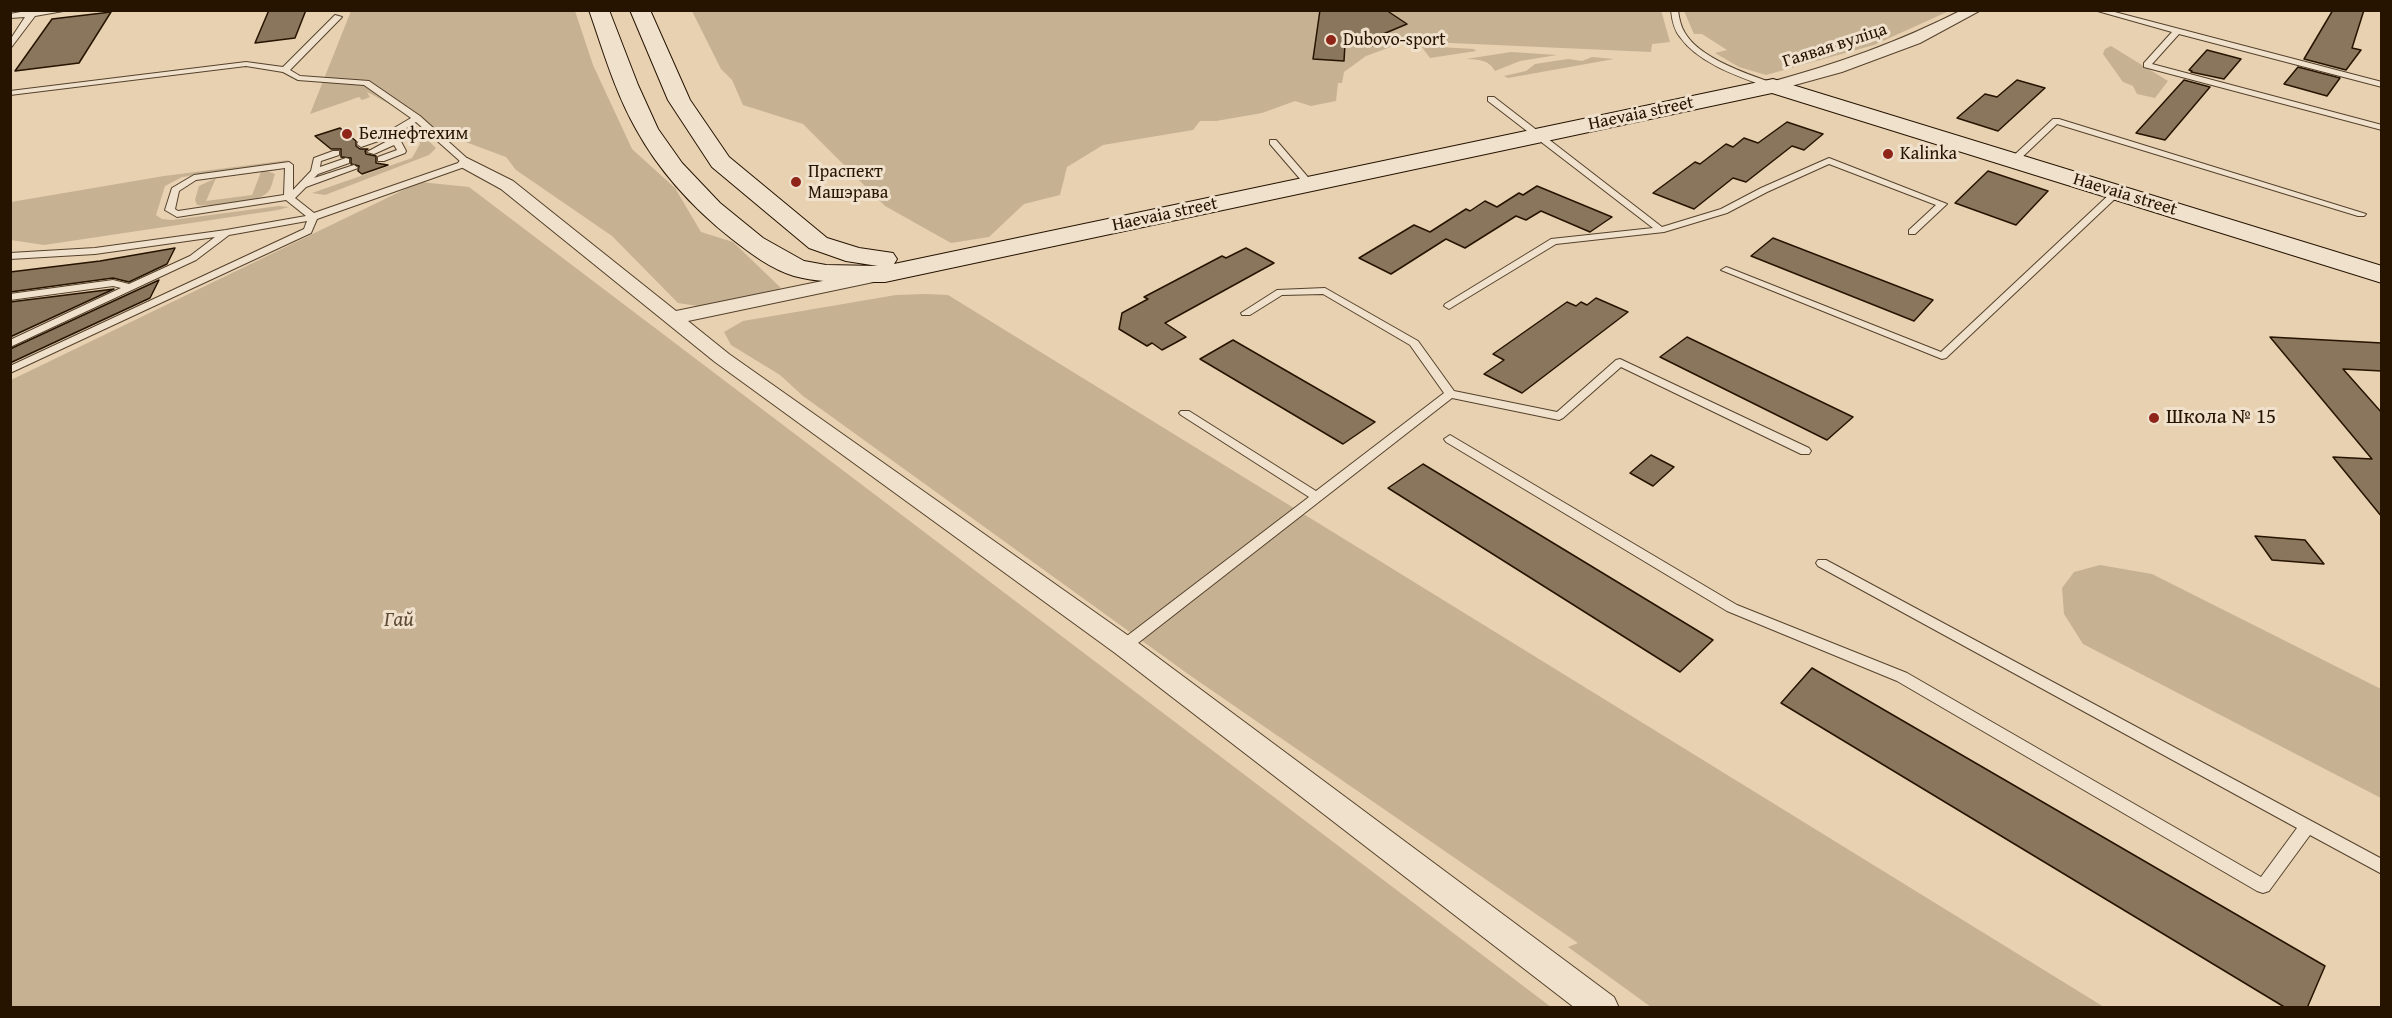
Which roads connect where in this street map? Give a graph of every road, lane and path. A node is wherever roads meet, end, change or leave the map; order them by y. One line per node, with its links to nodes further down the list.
1 (66, 10): 7 (lane)
2 (599, 10): 43 (main road, Haevaia street)
3 (639, 10): 41 (main road)
4 (1674, 10): 14 (lane)
5 (1974, 10): 14 (street, Гаявая вуліца)
6 (2097, 10): 10 (lane)
7 (34, 12): 8 (lane); 11 (lane)
8 (10, 16)
9 (338, 17): 12 (lane)
10 (2177, 31): 13 (lane); 18 (lane)
11 (10, 47)
12 (285, 70): 15 (lane); 17 (lane)
13 (2382, 85)
14 (1773, 86): 20 (main road, Haevaia street); 27 (main road, Haevaia street)
15 (10, 93)
16 (1491, 99): 20 (lane)
17 (417, 118): 19 (lane); 28 (lane)
18 (2382, 128)
19 (394, 136): 22 (lane); 23 (lane); 25 (lane)
20 (1538, 137): 32 (main road, Haevaia street); 37 (lane)
21 (1273, 142): 32 (lane)
22 (362, 144)
23 (371, 152)
24 (336, 153): 30 (lane)
25 (381, 159)
26 (346, 161): 30 (lane)
27 (2013, 161): 33 (main road, Haevaia street); 35 (lane)
28 (467, 163): 36 (lane); 49 (street)
29 (354, 168): 31 (lane)
30 (315, 172): 31 (lane)
31 (303, 185): 34 (lane)
32 (1310, 185): 41 (main road, Haevaia street)
33 (2116, 193): 42 (lane); 44 (main road, Haevaia street)
34 (289, 198): 34 (lane); 36 (lane)
35 (2361, 214)
36 (313, 217): 39 (lane); 51 (lane)
37 (1661, 230): 38 (lane); 47 (lane)
38 (1912, 232)
39 (226, 233): 40 (lane); 45 (lane)
40 (10, 256)
41 (943, 262): 43 (main road, Haevaia street)
42 (1726, 270)
43 (885, 274): 49 (street)
44 (2382, 275)
45 (131, 288): 46 (lane); 50 (lane)
46 (10, 297)
47 (1449, 306)
48 (1246, 313): 52 (lane)
49 (672, 318): 58 (street)
50 (10, 344)
51 (10, 370)
52 (1450, 394): 55 (lane); 56 (lane)
53 (1185, 413): 56 (lane)
54 (1450, 439): 59 (lane)
55 (1806, 451)
56 (1317, 497): 58 (lane)
57 (1822, 563): 59 (lane)
58 (1124, 646): 61 (street)
59 (2307, 827): 60 (lane)
60 (2382, 867)
61 (1602, 1008)

